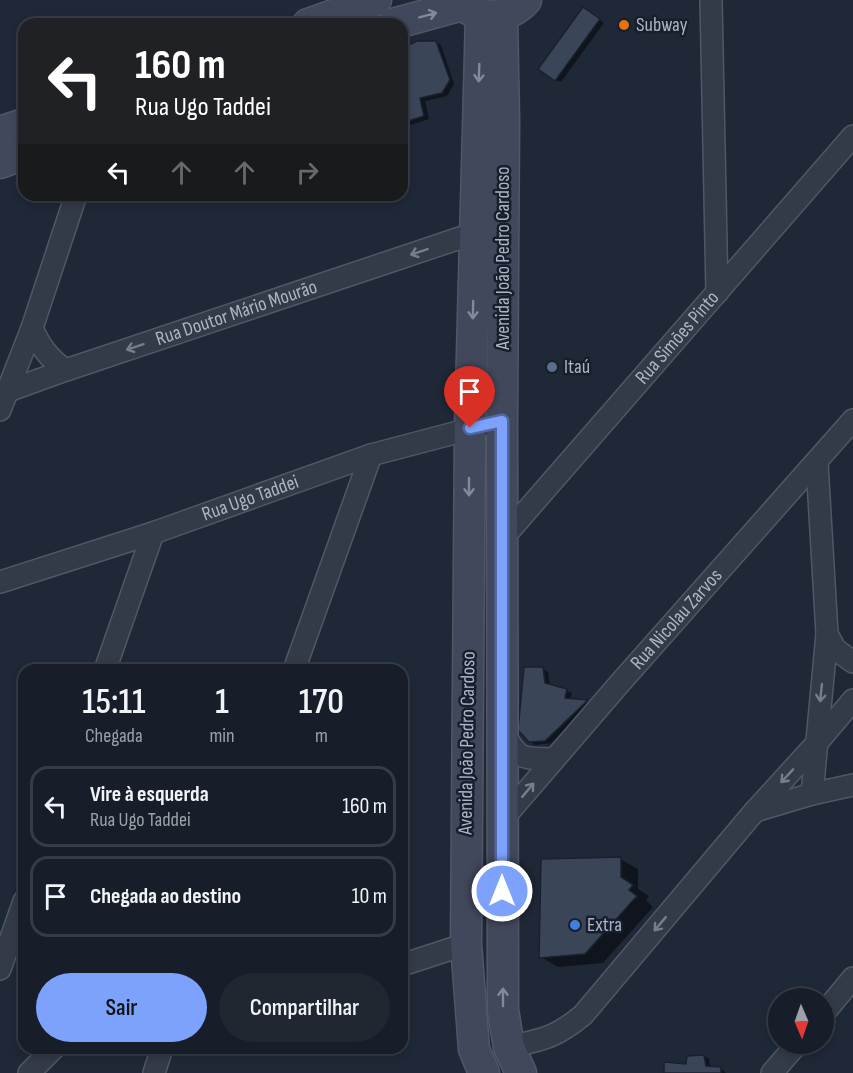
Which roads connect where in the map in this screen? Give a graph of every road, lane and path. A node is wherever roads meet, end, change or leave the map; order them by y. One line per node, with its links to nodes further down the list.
1 (376, 0): 4 (main road)
2 (711, 0): 13 (street)
3 (486, 7): 5 (main road, one-way to 3); 12 (main road, Avenida João Pedro Cardoso, one-way to 12); 18 (main road, Avenida João Pedro Cardoso)
4 (325, 18)
5 (408, 21)
6 (18, 126): 7 (main road)
7 (0, 132)
8 (853, 136): 13 (street, Rua Simões Pinto)
9 (18, 156): 10 (main road)
10 (0, 163)
11 (74, 201): 14 (street)
12 (475, 233): 15 (street, Rua Doutor Mário Mourão, one-way to 15); 19 (main road, Avenida João Pedro Cardoso, one-way to 19)
13 (717, 293): 23 (street, Rua Simões Pinto)
14 (32, 328): 15 (street); 16 (street)
15 (66, 370): 16 (street, Rua Doutor Mário Mourão)
16 (2, 399)
17 (853, 420): 21 (street, Rua Nicolau Zarvos)
18 (502, 421): 19 (street, Rua Ugo Taddei); 23 (main road, Avenida João Pedro Cardoso)
19 (470, 428): 20 (street, Rua Ugo Taddei); 38 (main road, Avenida João Pedro Cardoso, one-way to 38)
20 (370, 455): 22 (street, Rua Ugo Taddei); 28 (street)
21 (817, 463): 25 (street); 32 (street, Rua Nicolau Zarvos)
22 (153, 533): 24 (street, Rua Ugo Taddei); 27 (street)
23 (502, 540): 30 (main road, Avenida João Pedro Cardoso)
24 (0, 582)
25 (827, 634): 26 (street); 31 (street, one-way to 31)
26 (853, 662)
27 (107, 664)
28 (296, 664)
29 (853, 700): 31 (street)
30 (502, 730): 32 (street); 36 (main road, Avenida João Pedro Cardoso)
31 (816, 744): 34 (street); 35 (street, one-way to 35)
32 (554, 759): 36 (street, Rua Nicolau Zarvos, one-way to 32)
33 (853, 785): 34 (street)
34 (812, 794): 35 (street)
35 (754, 812): 46 (street, one-way to 46)
36 (502, 820): 46 (main road, Avenida João Pedro Cardoso, one-way to 36)
37 (18, 918): 40 (street)
38 (466, 944): 39 (street); 49 (main road, Avenida João Pedro Cardoso)
39 (408, 963)
40 (0, 969)
41 (853, 978): 42 (street)
42 (834, 1001)
43 (48, 1054): 47 (street)
44 (160, 1054): 48 (street)
45 (788, 1054): 50 (street)
46 (515, 1060)
47 (28, 1073)
48 (154, 1073)
49 (484, 1073)
50 (772, 1073)

